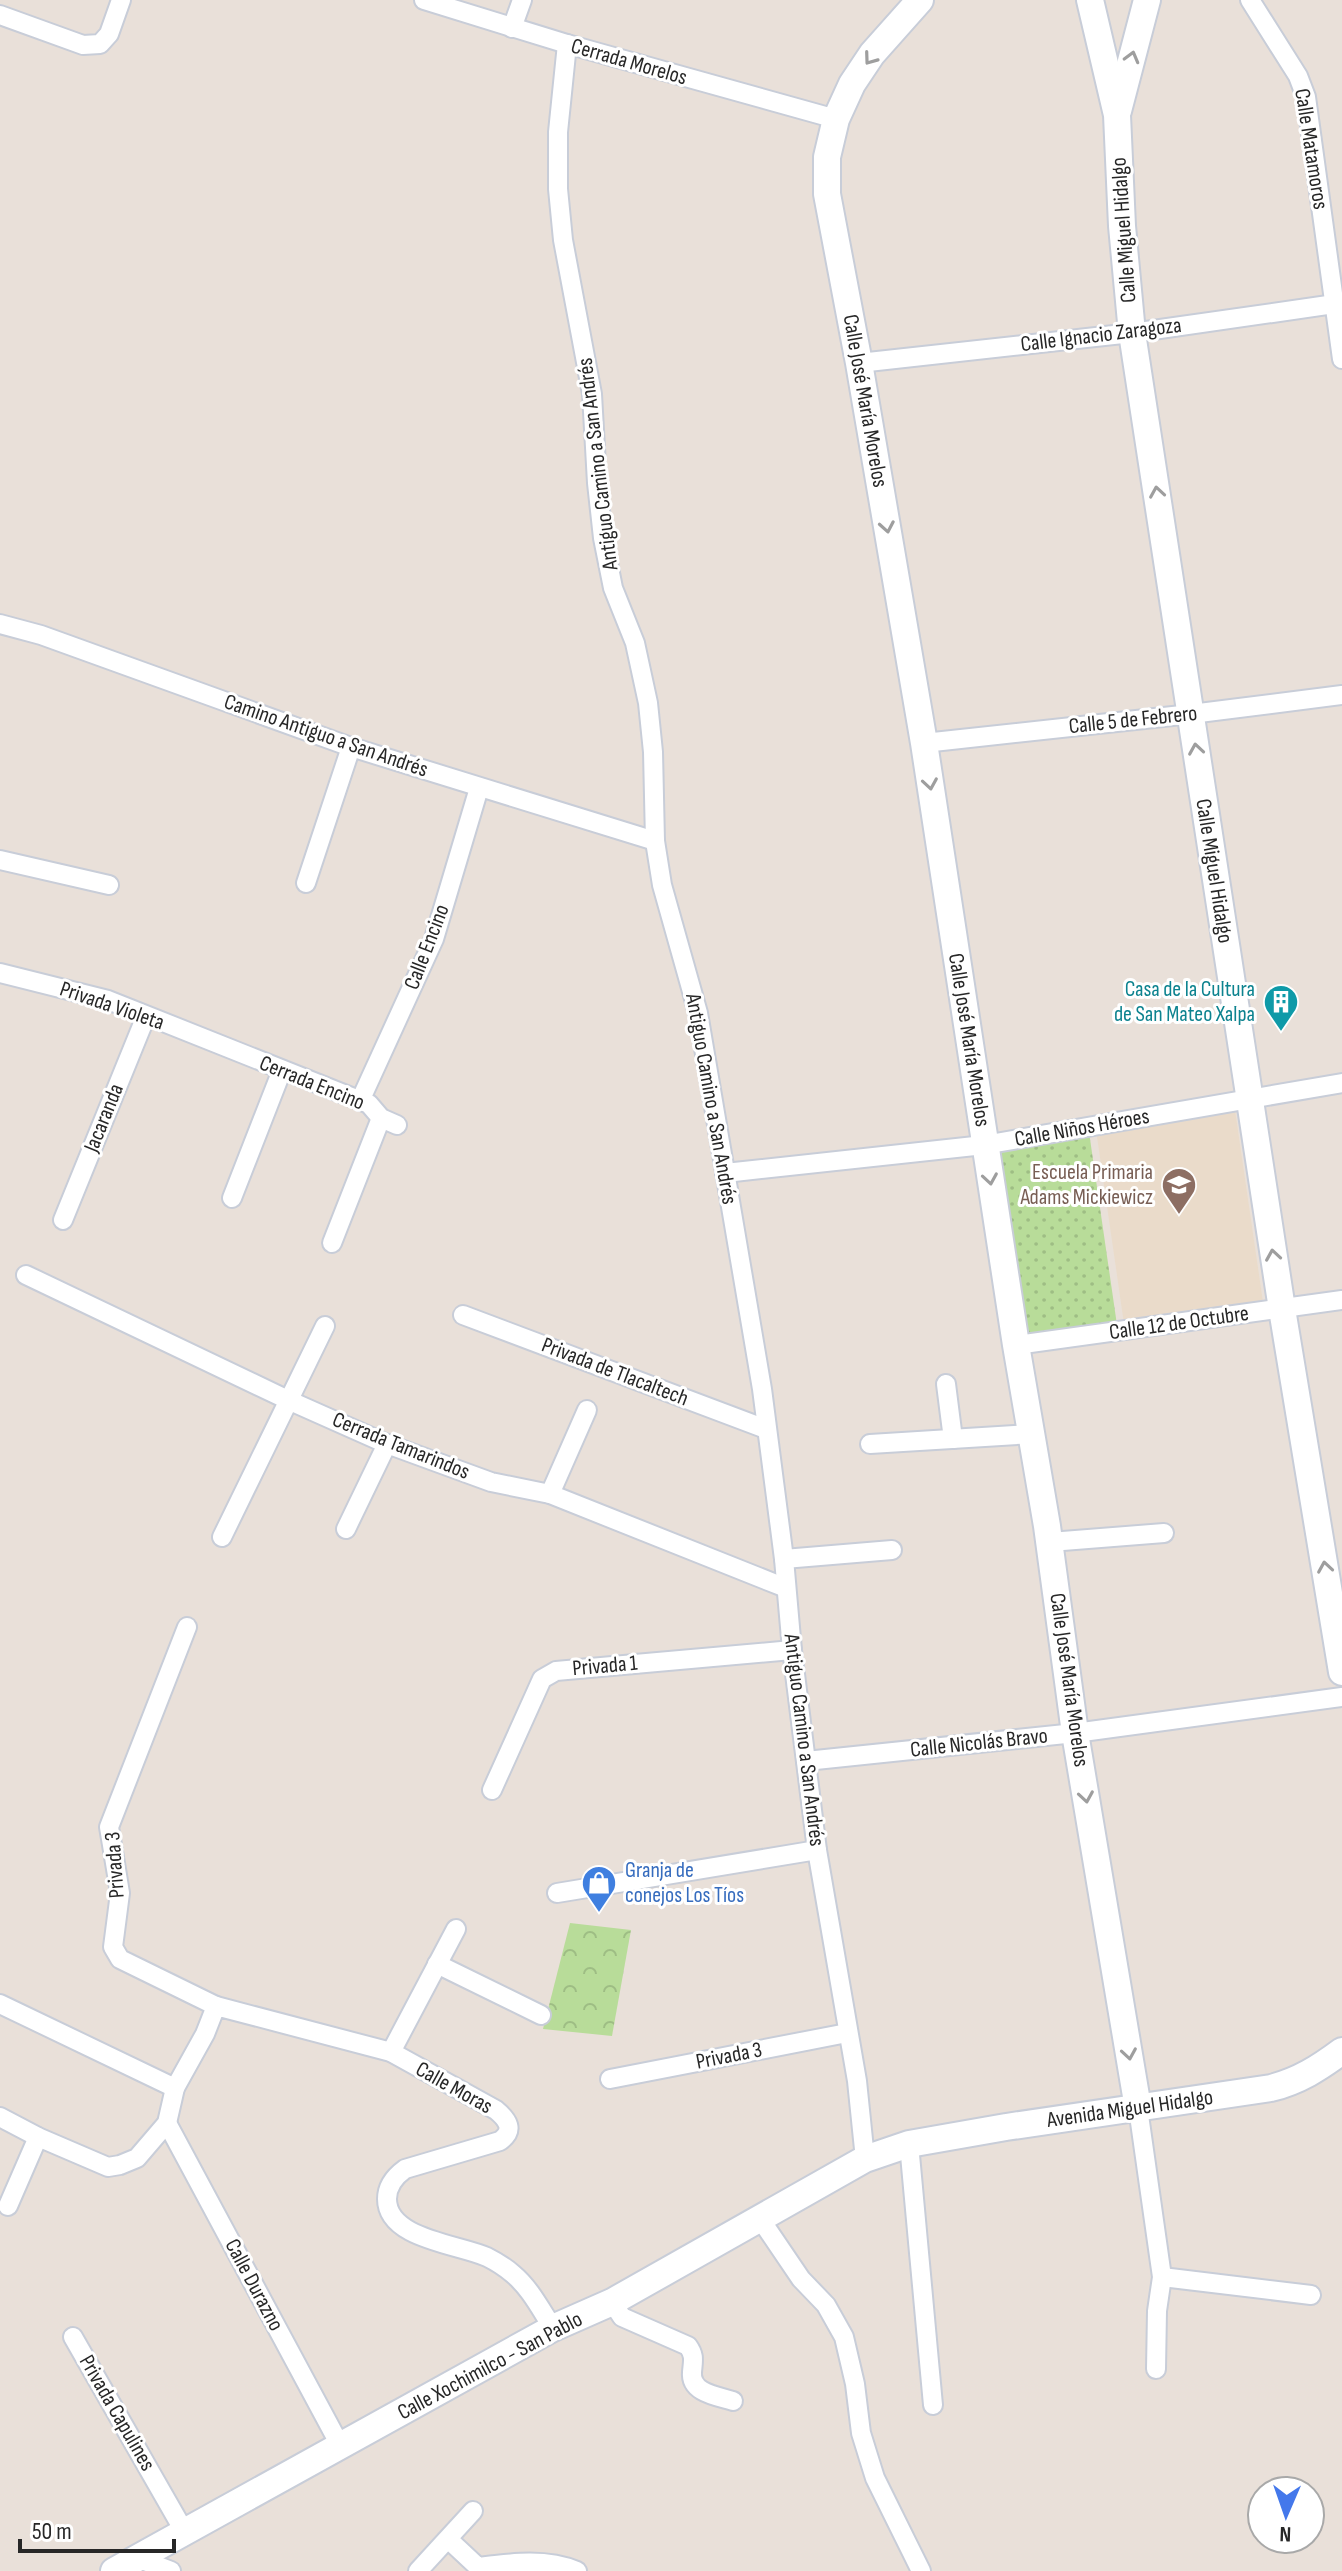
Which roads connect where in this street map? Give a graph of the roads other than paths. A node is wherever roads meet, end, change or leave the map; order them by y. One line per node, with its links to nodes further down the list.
1 (121, 0): 8 (street)
2 (424, 0): 9 (street, Cerrada Morelos)
3 (522, 0): 9 (street)
4 (920, 0): 12 (main road, Calle José María Morelos, one-way to 12)
5 (1090, 0): 11 (main road, Calle Miguel Hidalgo)
6 (1147, 0): 11 (main road, Calle Miguel Hidalgo, one-way to 6)
7 (1250, 0): 13 (street, Calle Matamoros)
8 (0, 15)
9 (512, 28): 10 (street, Cerrada Morelos)
10 (567, 44): 12 (street, Cerrada Morelos); 23 (street, Antiguo Camino a San Andrés)
11 (1117, 115): 14 (main road, Calle Miguel Hidalgo)
12 (836, 119): 16 (main road, Calle José María Morelos)
13 (1338, 303): 14 (street, Calle Ignacio Zaragoza); 15 (street, Calle Matamoros)
14 (1132, 333): 16 (street, Calle Ignacio Zaragoza); 19 (main road, Calle Miguel Hidalgo, one-way to 14)
15 (1342, 359)
16 (859, 363): 20 (main road, Calle José María Morelos, one-way to 20)
17 (0, 624): 21 (street, Camino Antiguo a San Andrés)
18 (1342, 695): 19 (street, Calle 5 de Febrero)
19 (1191, 714): 20 (street, Calle 5 de Febrero); 32 (main road, Calle Miguel Hidalgo, one-way to 19)
20 (924, 743): 34 (main road, Calle José María Morelos, one-way to 34)
21 (351, 747): 22 (street, Camino Antiguo a San Andrés); 25 (street)
22 (479, 788): 23 (street, Camino Antiguo a San Andrés); 33 (street, Calle Encino)
23 (655, 841): 35 (street, Antiguo Camino a San Andrés)
24 (0, 860): 26 (street)
25 (306, 883)
26 (109, 885)
27 (0, 973): 28 (street, Privada Violeta)
28 (146, 1016): 29 (street, Privada Violeta); 37 (street, Jacaranda)
29 (223, 1046): 30 (street, Cerrada Encino)
30 (282, 1070): 33 (street, Cerrada Encino); 36 (street)
31 (1342, 1083): 32 (street, Calle Niños Héroes)
32 (1249, 1099): 34 (street, Calle Niños Héroes); 41 (main road, Calle Miguel Hidalgo, one-way to 32)
33 (360, 1101): 38 (street, Cerrada Encino)
34 (984, 1145): 35 (street, Calle Niños Héroes); 44 (main road, Calle José María Morelos, one-way to 44)
35 (725, 1173): 48 (street, Antiguo Camino a San Andrés)
36 (232, 1198)
37 (63, 1220)
38 (332, 1243)
39 (26, 1275): 46 (street, Cerrada Tamarindos)
40 (1342, 1300): 41 (street, Calle 12 de Octubre)
41 (1282, 1309): 44 (street, Calle 12 de Octubre); 63 (main road, Calle Miguel Hidalgo, one-way to 41)
42 (463, 1315): 48 (street, Privada de Tlacaltech)
43 (325, 1326): 46 (street)
44 (1016, 1345): 49 (main road, Calle José María Morelos)
45 (946, 1384): 50 (street)
46 (288, 1400): 51 (street, Cerrada Tamarindos); 56 (street)
47 (587, 1410): 53 (street)
48 (766, 1429): 59 (street, Antiguo Camino a San Andrés)
49 (1032, 1434): 50 (street); 57 (main road, Calle José María Morelos)
50 (953, 1439): 52 (street)
51 (387, 1444): 53 (street, Cerrada Tamarindos); 54 (street)
52 (870, 1444)
53 (550, 1494): 60 (street, Cerrada Tamarindos)
54 (346, 1529)
55 (1164, 1533): 57 (street)
56 (222, 1537)
57 (1050, 1542): 65 (main road, Calle José María Morelos)
58 (892, 1550): 59 (street)
59 (784, 1559): 60 (street, Antiguo Camino a San Andrés)
60 (786, 1588): 62 (street, Antiguo Camino a San Andrés)
61 (187, 1627): 73 (street, Privada 3)
62 (792, 1650): 66 (street, Antiguo Camino a San Andrés); 67 (street, Privada 1)
63 (1342, 1672)
64 (1342, 1697): 65 (street, Calle Nicolás Bravo)
65 (1075, 1733): 66 (street, Calle Nicolás Bravo); 80 (main road, Calle José María Morelos, one-way to 80)
66 (806, 1761): 68 (street, Antiguo Camino a San Andrés)
67 (492, 1790)
68 (817, 1850): 69 (street); 75 (street, Antiguo Camino a San Andrés)
69 (557, 1893)
70 (456, 1929): 71 (street)
71 (437, 1964): 74 (street); 77 (street)
72 (0, 2004): 79 (street)
73 (216, 2006): 77 (street, Calle Moras); 79 (street)
74 (541, 2015)
75 (847, 2033): 78 (street, Privada 3); 85 (street, Antiguo Camino a San Andrés)
76 (1342, 2051): 80 (main road, Avenida Miguel Hidalgo)
77 (391, 2052): 91 (street, Calle Moras)
78 (610, 2079)
79 (175, 2088): 82 (street)
80 (1138, 2108): 84 (main road, Avenida Miguel Hidalgo); 88 (street)
81 (0, 2117): 83 (street)
82 (167, 2123): 83 (street); 96 (street, Calle Durazno)
83 (38, 2137): 86 (street)
84 (909, 2144): 85 (main road, Avenida Miguel Hidalgo); 95 (street)
85 (865, 2159): 87 (main road, Calle Xochimilco - San Pablo)
86 (8, 2206)
87 (759, 2217): 90 (main road, Calle Xochimilco - San Pablo); 106 (street)
88 (1162, 2277): 89 (street); 93 (street)
89 (1311, 2295)
90 (612, 2302): 91 (main road, Calle Xochimilco - San Pablo); 94 (street)
91 (553, 2328): 96 (main road, Calle Xochimilco - San Pablo)
92 (73, 2337): 98 (street, Privada Capulines)
93 (1156, 2369)
94 (733, 2401)
95 (933, 2405)
96 (341, 2447): 98 (main road, Calle Xochimilco - San Pablo)
97 (473, 2511): 99 (street)
98 (184, 2531): 100 (main road, Calle Xochimilco - San Pablo)
99 (449, 2540): 101 (street); 104 (street)
100 (137, 2558): 102 (main road, Calle Xochimilco - San Pablo); 103 (street)
101 (474, 2569): 105 (street)
102 (114, 2571)
103 (171, 2571)
104 (418, 2571)
105 (577, 2571)
106 (921, 2571)

